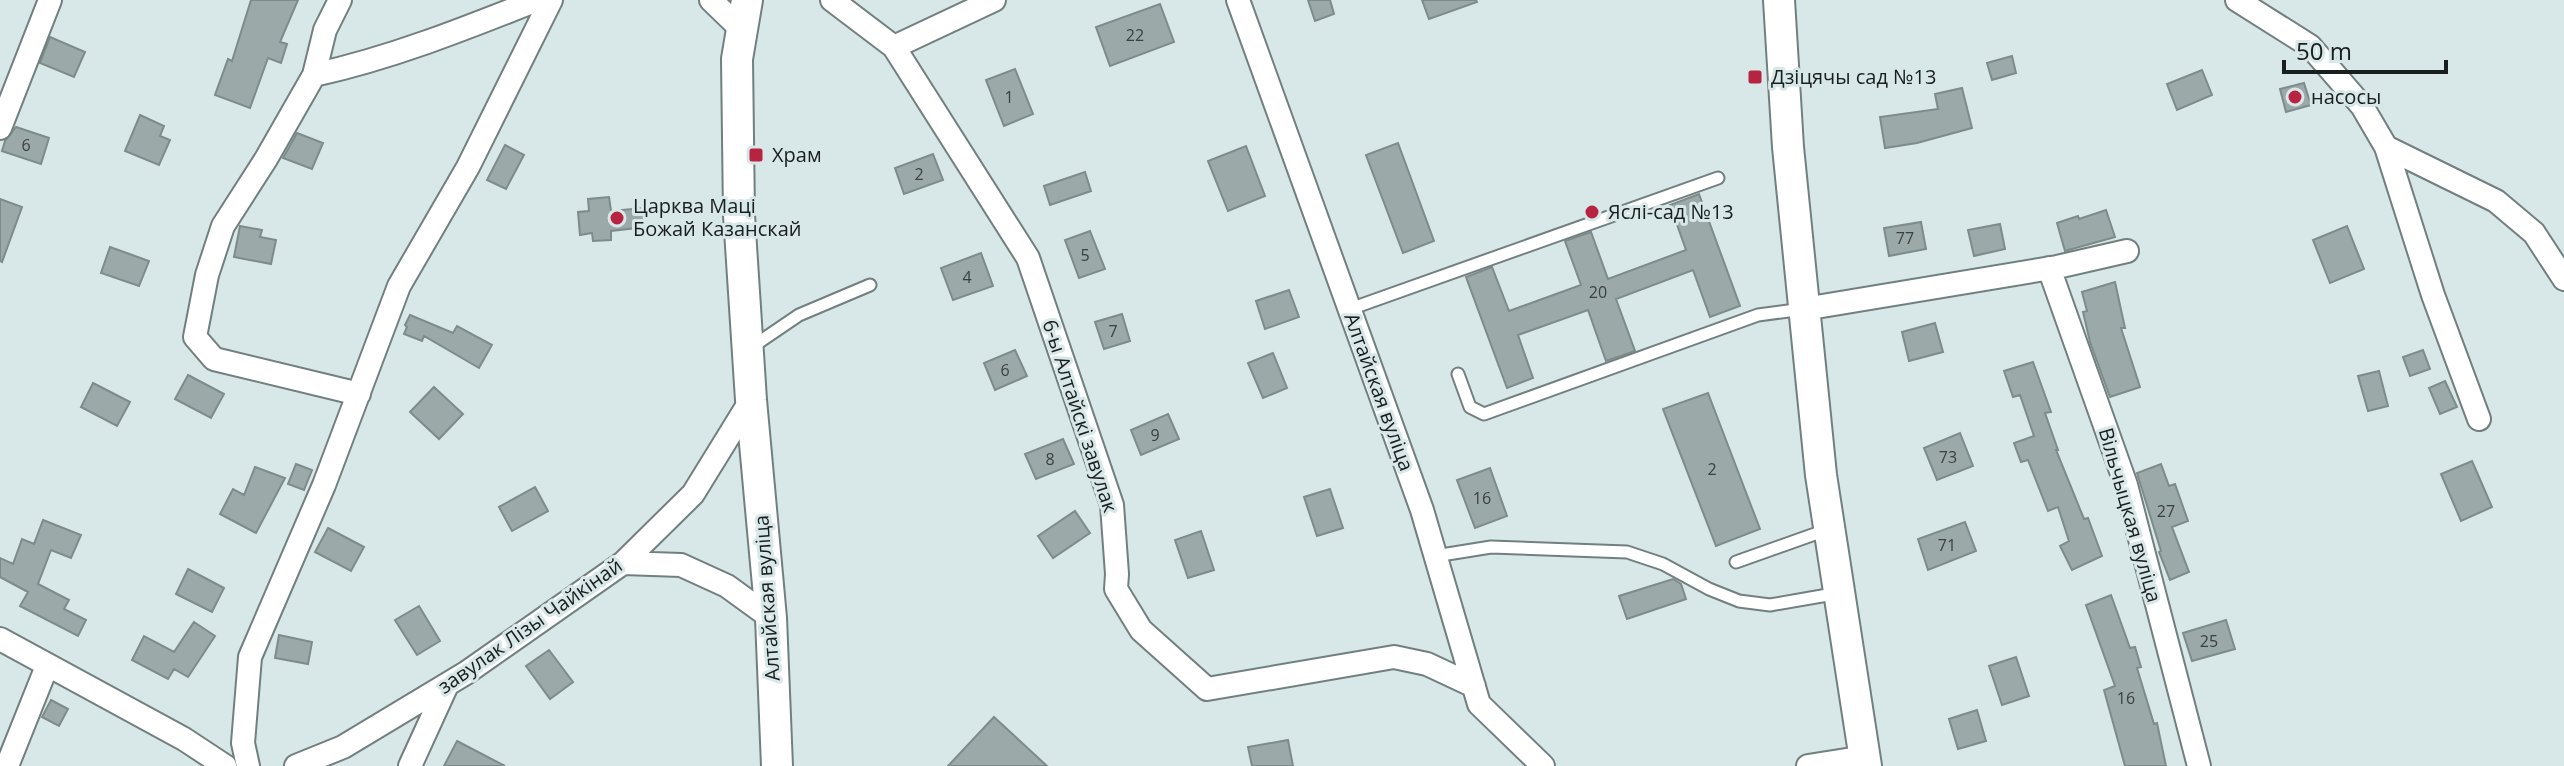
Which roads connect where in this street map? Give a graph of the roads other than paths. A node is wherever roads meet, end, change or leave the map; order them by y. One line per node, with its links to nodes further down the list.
1 (50, 0): 15 (street)
2 (340, 0): 14 (street)
3 (537, 0): 14 (street)
4 (551, 0): 26 (street)
5 (711, 0): 12 (street)
6 (747, 0): 12 (main road, Алтайская вуліца)
7 (832, 0): 13 (street, 6-ы Алтайскі завулак)
8 (994, 0): 13 (street)
9 (1238, 0): 22 (street, Алтайская вуліца)
10 (1779, 0): 23 (main road)
11 (2237, 0): 16 (street)
12 (742, 30): 24 (main road, Алтайская вуліца)
13 (894, 47): 38 (street, 6-ы Алтайскі завулак)
14 (314, 75): 26 (street)
15 (0, 128)
16 (2386, 147): 20 (street); 28 (street)
17 (1718, 178): 22 (lane)
18 (2127, 251): 19 (street)
19 (2049, 268): 23 (street); 48 (street, Вільчыцкая вуліца)
20 (2564, 279)
21 (870, 285): 24 (lane)
22 (1350, 309): 30 (street, Алтайская вуліца)
23 (1804, 309): 25 (lane); 29 (main road)
24 (749, 349): 27 (main road, Алтайская вуліца)
25 (1458, 374)
26 (359, 394): 42 (street)
27 (751, 400): 32 (street, завулак Лізы Чайкінай); 34 (main road, Алтайская вуліца)
28 (2479, 419)
29 (1829, 529): 31 (lane); 33 (main road)
30 (1435, 556): 33 (lane); 38 (street, Алтайская вуліца)
31 (1736, 562)
32 (623, 563): 34 (street); 37 (street, завулак Лізы Чайкінай)
33 (1839, 593): 39 (main road)
34 (771, 618): 45 (main road, Алтайская вуліца)
35 (0, 639): 36 (street)
36 (47, 666): 40 (street); 41 (street)
37 (447, 685): 43 (street, завулак Лізы Чайкінай); 44 (street)
38 (1474, 686): 46 (street, Алтайская вуліца)
39 (1865, 761): 47 (street)
40 (7, 766)
41 (225, 766)
42 (248, 766)
43 (296, 766)
44 (410, 766)
45 (777, 766)
46 (1543, 766)
47 (1808, 766)
48 (2199, 766)

